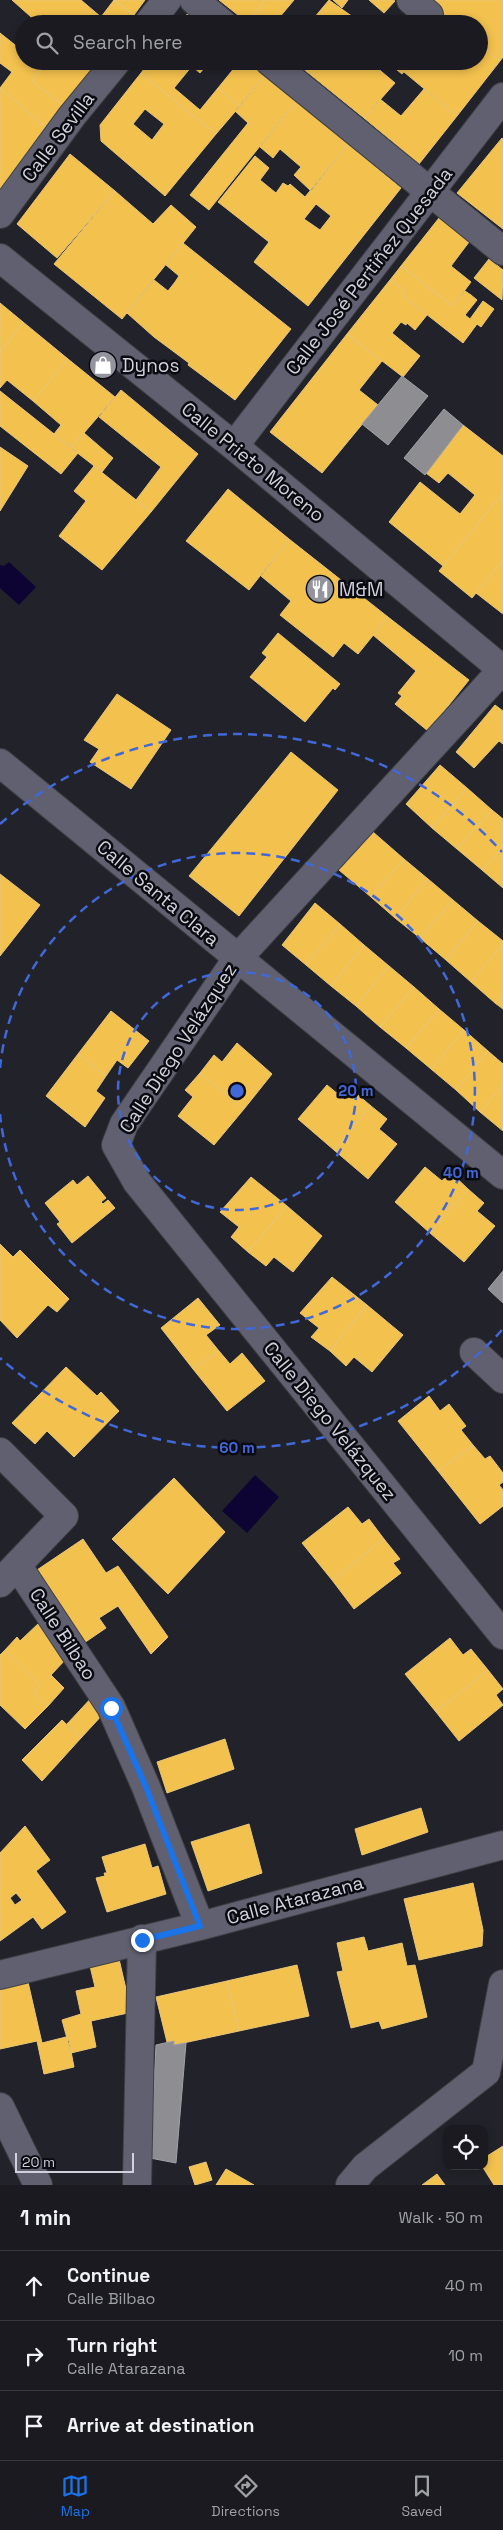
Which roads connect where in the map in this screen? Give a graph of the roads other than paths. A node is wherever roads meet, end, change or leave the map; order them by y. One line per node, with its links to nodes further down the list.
1 (167, 0): 3 (street)
2 (194, 0): 4 (street)
3 (155, 15)
4 (212, 15)
5 (110, 70): 9 (street, Calle Sevilla)
6 (280, 70): 8 (street)
7 (503, 97): 8 (street, Calle José Pertiñez Quesada)
8 (429, 193): 10 (street); 12 (street, Calle José Pertiñez Quesada)
9 (0, 214)
10 (503, 251)
11 (0, 258): 12 (street, Calle Prieto Moreno)
12 (234, 446): 13 (street, Calle Prieto Moreno)
13 (503, 670): 15 (street, Calle Diego Velázquez)
14 (0, 763): 15 (street, Calle Santa Clara)
15 (237, 959): 16 (street, Calle Santa Clara); 21 (street, Calle Diego Velázquez)
16 (503, 1175)
17 (474, 1352): 18 (street)
18 (503, 1379)
19 (0, 1452): 20 (street)
20 (9, 1574): 23 (street, Calle Bilbao)
21 (503, 1635)
22 (503, 1844): 23 (street, Calle Atarazana)
23 (200, 1926): 24 (street, Calle Atarazana)
24 (142, 1940): 25 (street, Calle Atarazana); 29 (street)
25 (0, 1975)
26 (503, 1984): 30 (street)
27 (0, 2107): 28 (street)
28 (38, 2185)
29 (137, 2185)
30 (350, 2185)

